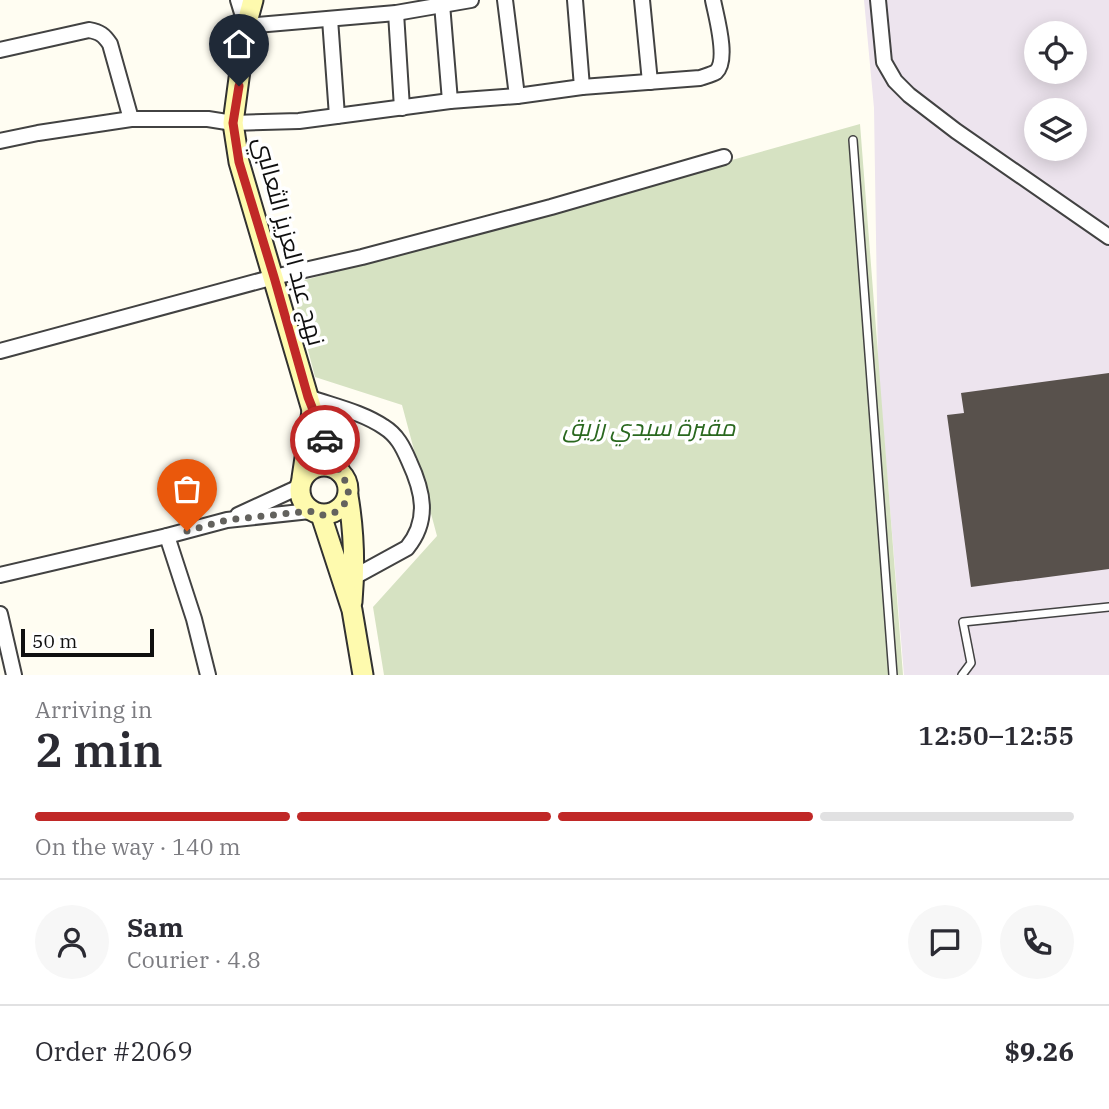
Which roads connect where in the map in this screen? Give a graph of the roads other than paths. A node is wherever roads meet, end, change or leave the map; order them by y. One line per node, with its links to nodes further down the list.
1 (237, 0): 12 (street)
2 (253, 0): 12 (street, نهج عبد العزيز الثعالبي)
3 (471, 0): 9 (street)
4 (505, 0): 16 (street)
5 (575, 0): 15 (street)
6 (642, 0): 14 (street)
7 (713, 0): 14 (street)
8 (878, 0): 25 (street)
9 (442, 4): 10 (street); 17 (street)
10 (396, 13): 11 (street); 18 (street)
11 (330, 19): 12 (street); 19 (street)
12 (246, 26): 21 (street, نهج عبد العزيز الثعالبي)
13 (0, 50): 20 (street)
14 (650, 82): 15 (street)
15 (582, 87): 16 (street)
16 (517, 96): 17 (street)
17 (450, 101): 18 (street)
18 (402, 108): 19 (street)
19 (337, 116): 21 (street)
20 (131, 119): 21 (street); 23 (street)
21 (233, 123): 26 (street, نهج عبد العزيز الثعالبي)
22 (853, 140): 43 (lane)
23 (0, 141)
24 (724, 157): 26 (street)
25 (1109, 237)
26 (274, 277): 27 (street); 28 (street, نهج عبد العزيز الثعالبي)
27 (0, 351)
28 (310, 404): 29 (street, نهج عبد العزيز الثعالبي); 30 (street, نهج عبد العزيز الثعالبي); 36 (street)
29 (340, 472): 30 (street); 31 (street)
30 (301, 482): 32 (street); 33 (street)
31 (348, 496): 32 (street); 36 (street)
32 (315, 513): 33 (street); 38 (street)
33 (227, 520): 34 (street)
34 (167, 536): 35 (street); 41 (street)
35 (0, 575)
36 (354, 577): 38 (street)
37 (1109, 607): 44 (lane)
38 (352, 610): 42 (street)
39 (0, 614): 40 (street)
40 (14, 675)
41 (208, 675)
42 (363, 675)
43 (893, 675)
44 (962, 675)

